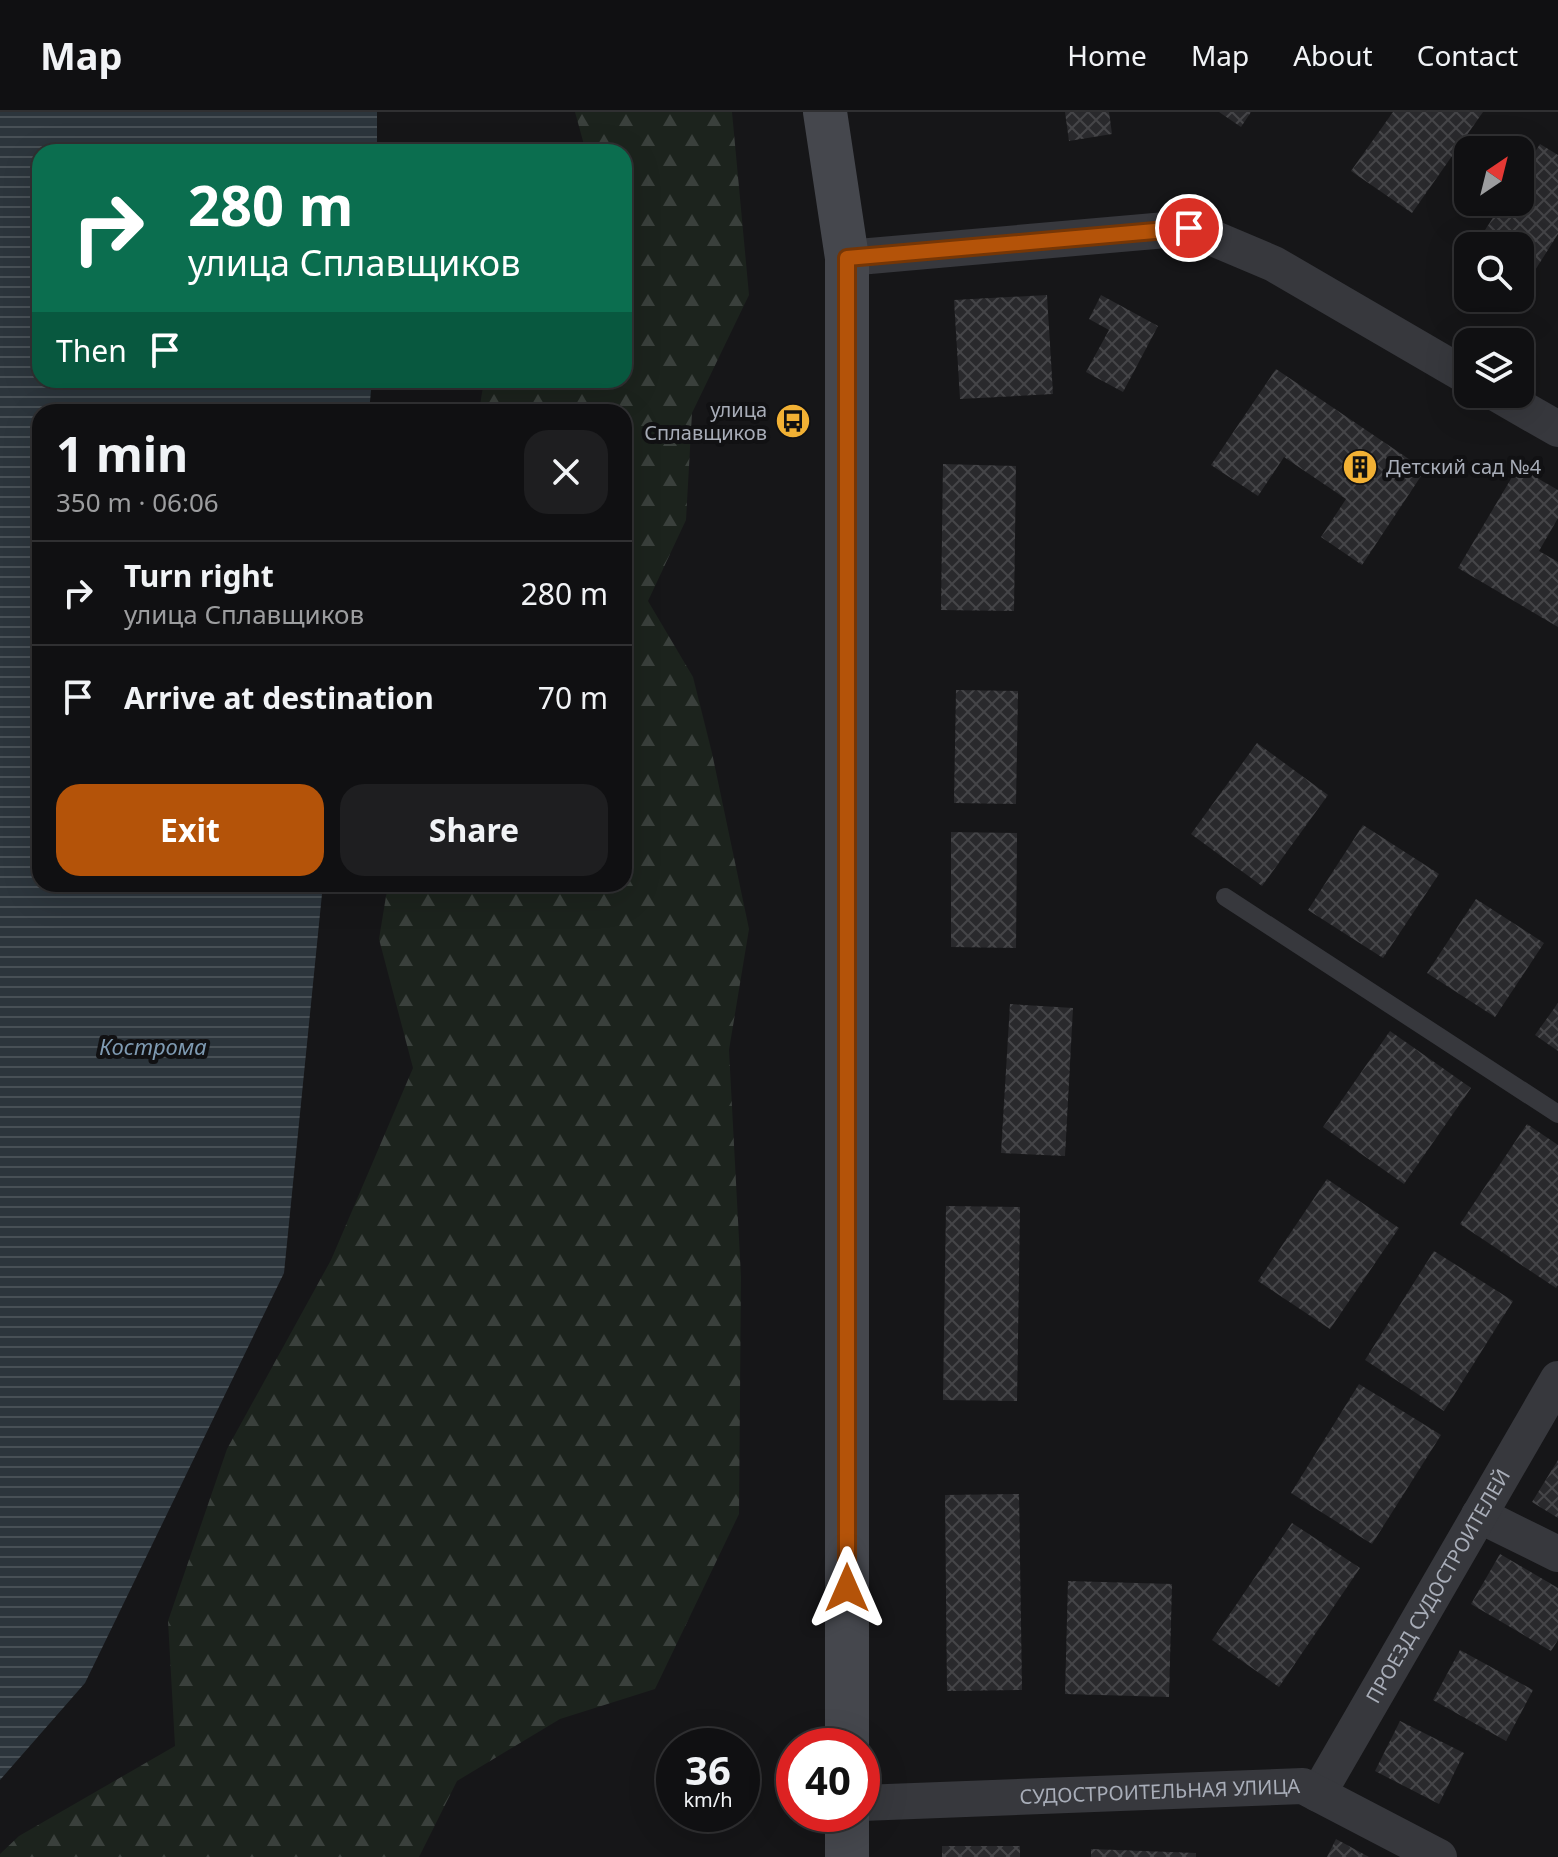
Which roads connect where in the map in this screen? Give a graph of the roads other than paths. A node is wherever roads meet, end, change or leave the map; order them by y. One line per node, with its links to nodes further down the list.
1 (825, 112): 2 (street)
2 (847, 258): 3 (street); 11 (street)
3 (1454, 369)
4 (1521, 408): 5 (street)
5 (1558, 429)
6 (1225, 897): 7 (lane)
7 (1558, 1114)
8 (1558, 1379): 9 (street, ПРОЕЗД СУДОСТРОИТЕЛЕЙ)
9 (1479, 1515): 10 (street); 12 (street, ПРОЕЗД СУДОСТРОИТЕЛЕЙ)
10 (1558, 1554)
11 (847, 1728)
12 (1318, 1794): 13 (street, СУДОСТРОИТЕЛЬНАЯ УЛИЦА); 16 (street, СУДОСТРОИТЕЛЬНАЯ УЛИЦА)
13 (880, 1802)
14 (847, 1832): 15 (street)
15 (847, 1857)
16 (1439, 1857)

